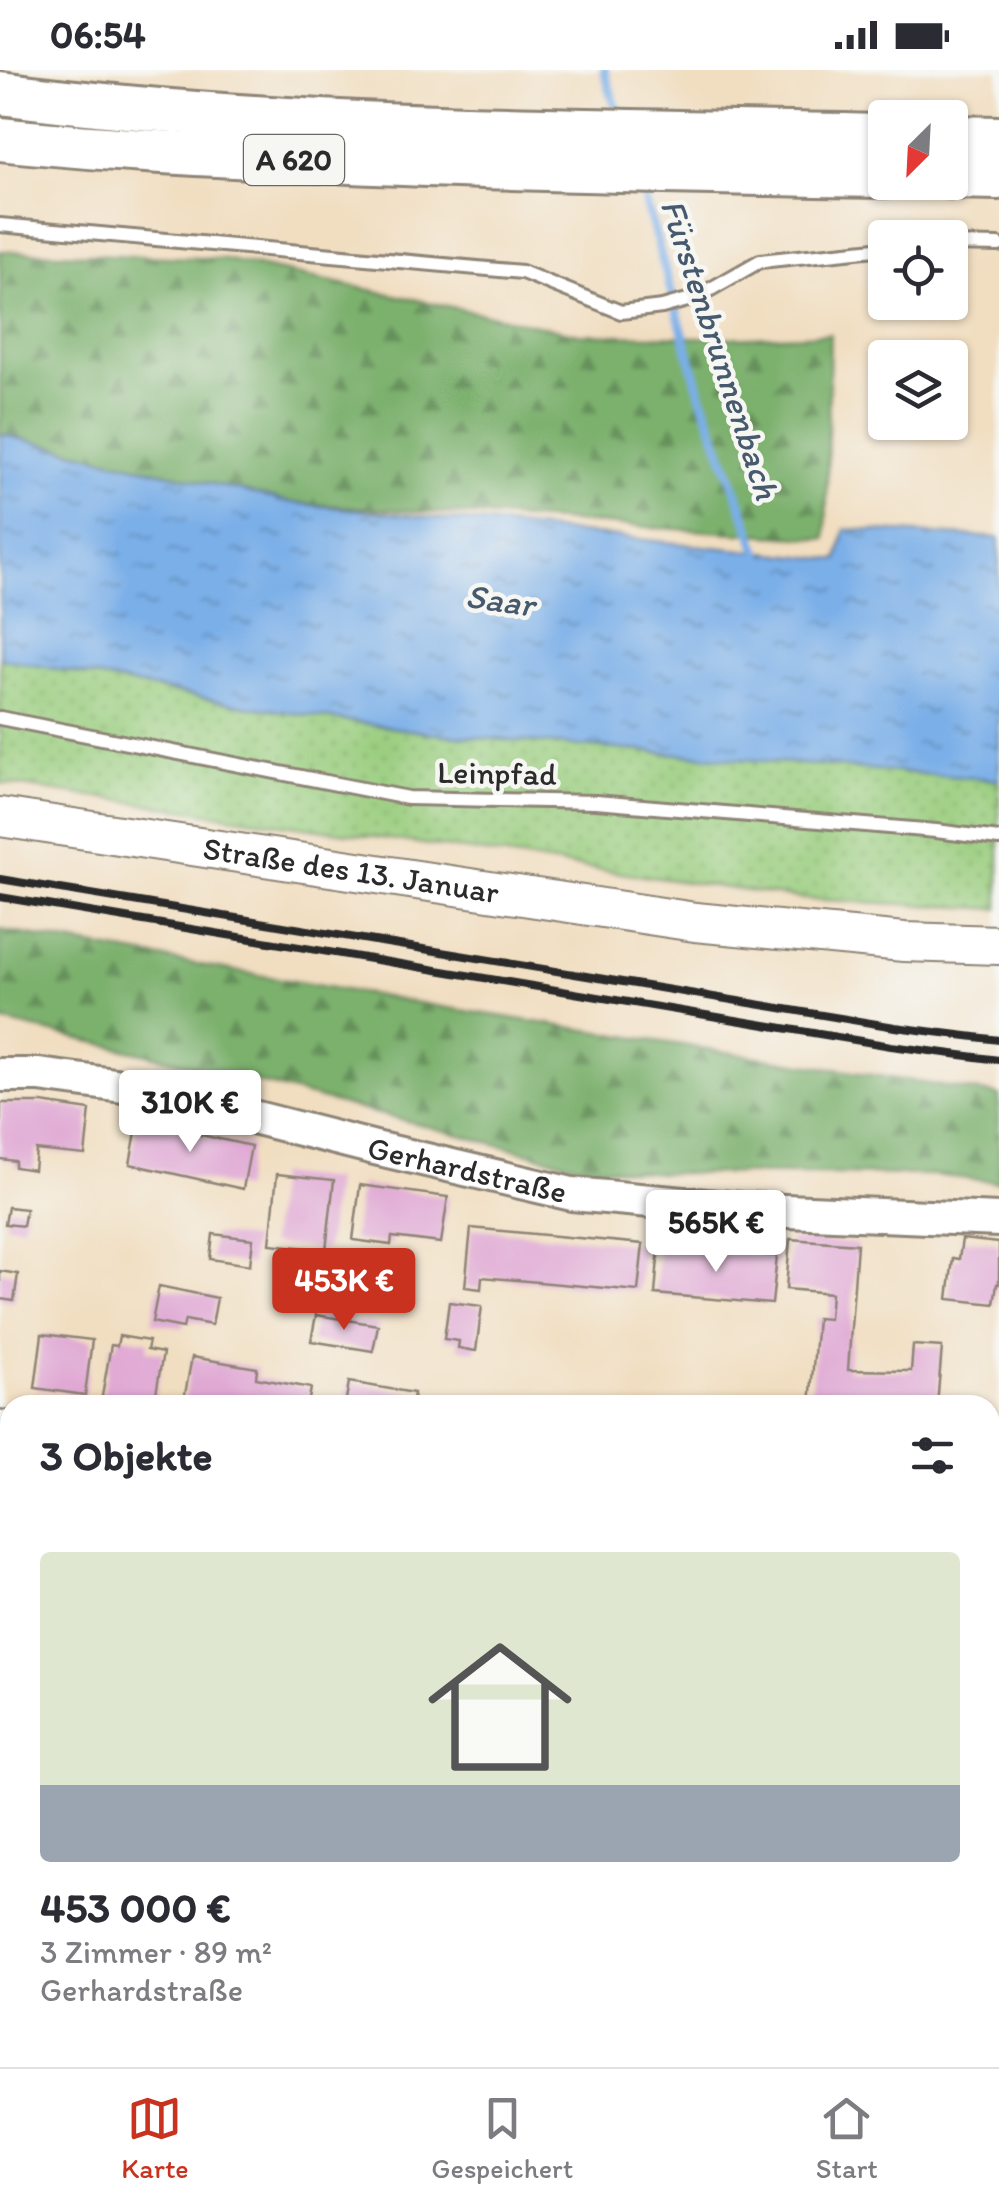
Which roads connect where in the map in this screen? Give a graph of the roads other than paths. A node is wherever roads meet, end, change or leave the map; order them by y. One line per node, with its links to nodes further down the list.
1 (0, 93): 6 (highway, A 620)
2 (868, 137): 7 (highway, A 620)
3 (968, 137): 4 (highway)
4 (999, 138)
5 (0, 139): 6 (highway, A 620)
6 (589, 151): 7 (highway, A 620)
7 (669, 151): 8 (highway, A 620)
8 (868, 174)
9 (968, 177): 10 (highway)
10 (999, 178)
11 (0, 226): 14 (lane)
12 (968, 244): 13 (lane)
13 (999, 245)
14 (868, 250)
15 (0, 718): 17 (lane, Leinpfad)
16 (0, 816): 18 (main road, Straße des 13. Januar)
17 (999, 839)
18 (999, 945)
19 (0, 1075): 20 (street, Gerhardstraße)
20 (999, 1220)

